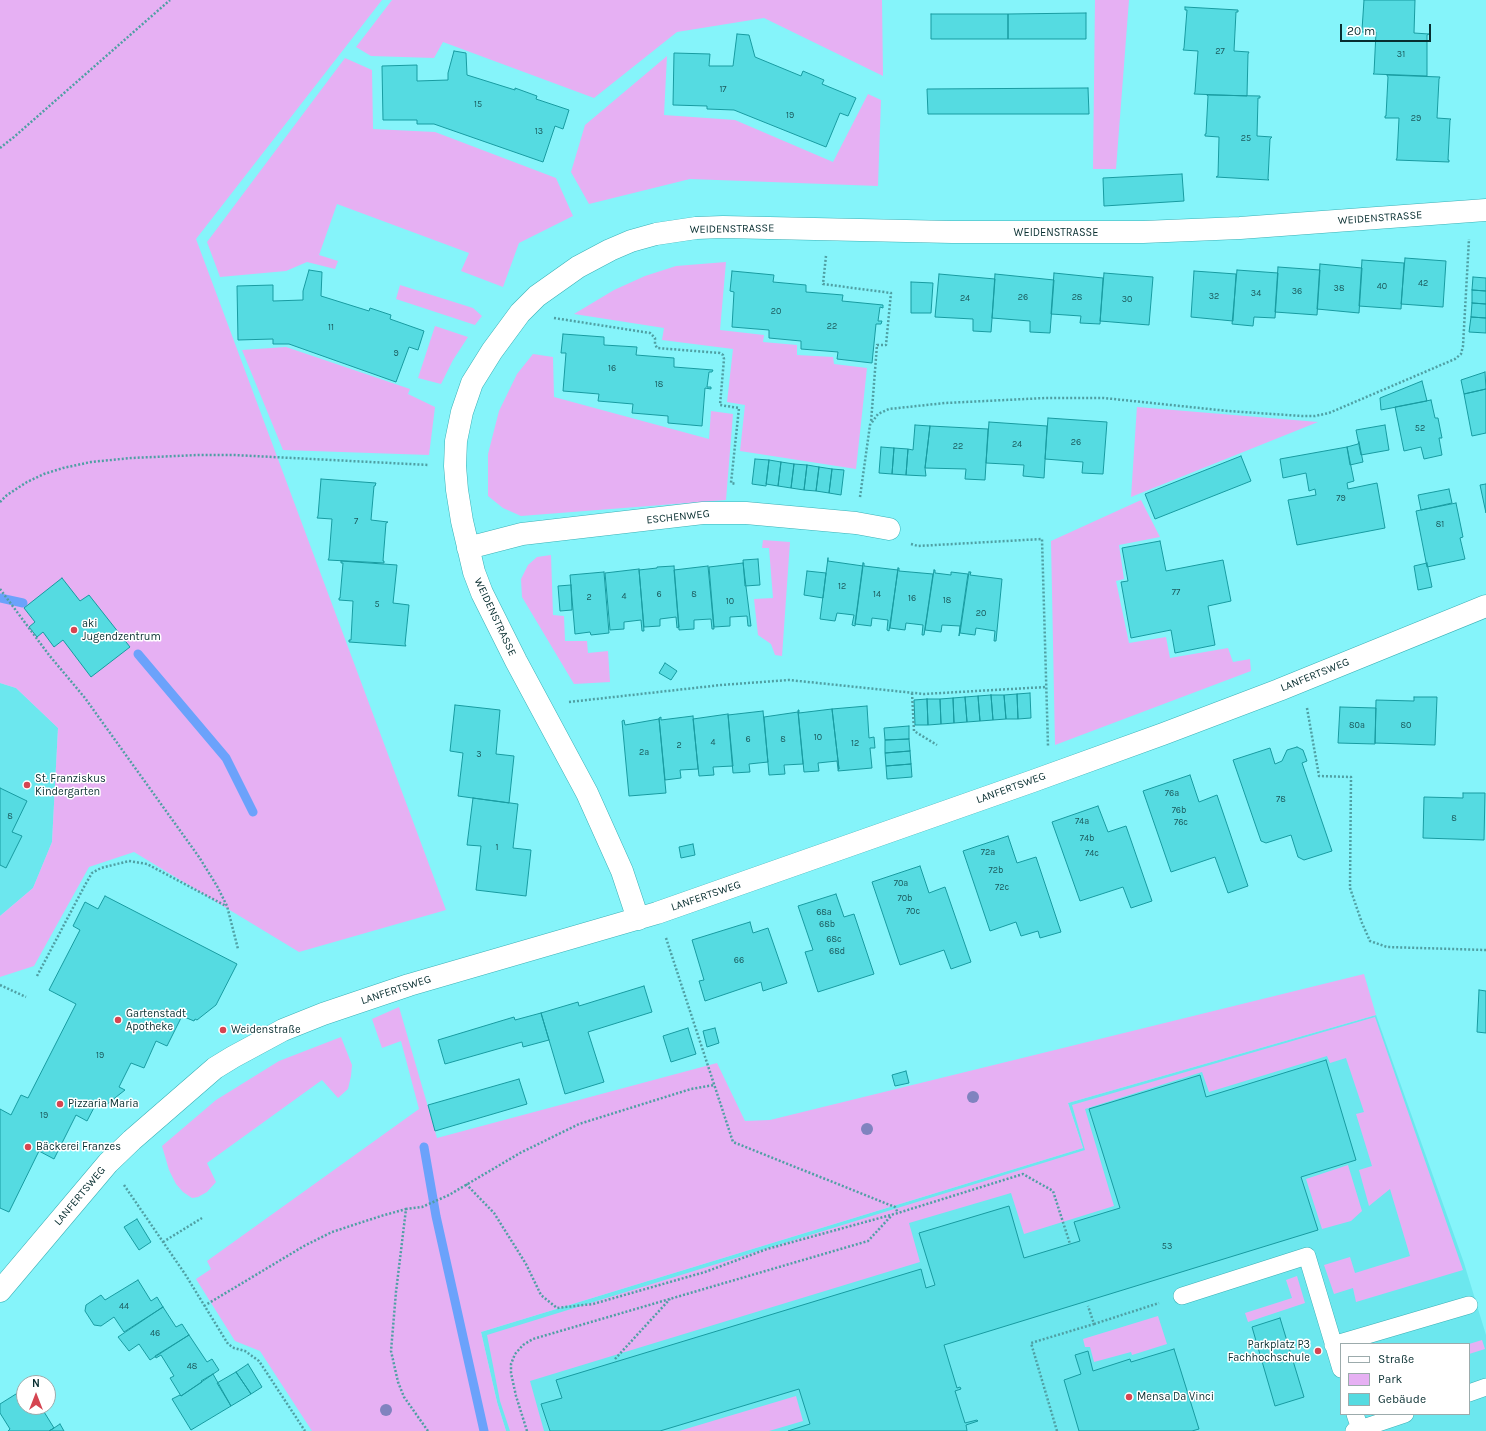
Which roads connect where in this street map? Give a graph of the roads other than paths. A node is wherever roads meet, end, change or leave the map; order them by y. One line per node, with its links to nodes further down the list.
1 (1478, 211): 3 (street, WEIDENSTRASSE)
2 (890, 528): 3 (street, ESCHENWEG)
3 (468, 548): 5 (street, WEIDENSTRASSE)
4 (1486, 606): 5 (street, LANFERTSWEG)
5 (648, 916): 6 (street, LANFERTSWEG)
6 (2, 1286)
7 (1182, 1296): 9 (lane)
8 (1469, 1305): 9 (lane)
9 (1333, 1345): 10 (lane)
10 (1340, 1366)
11 (1486, 1387): 12 (lane)
12 (1470, 1393)
13 (1401, 1415): 14 (lane)
14 (1356, 1425)

